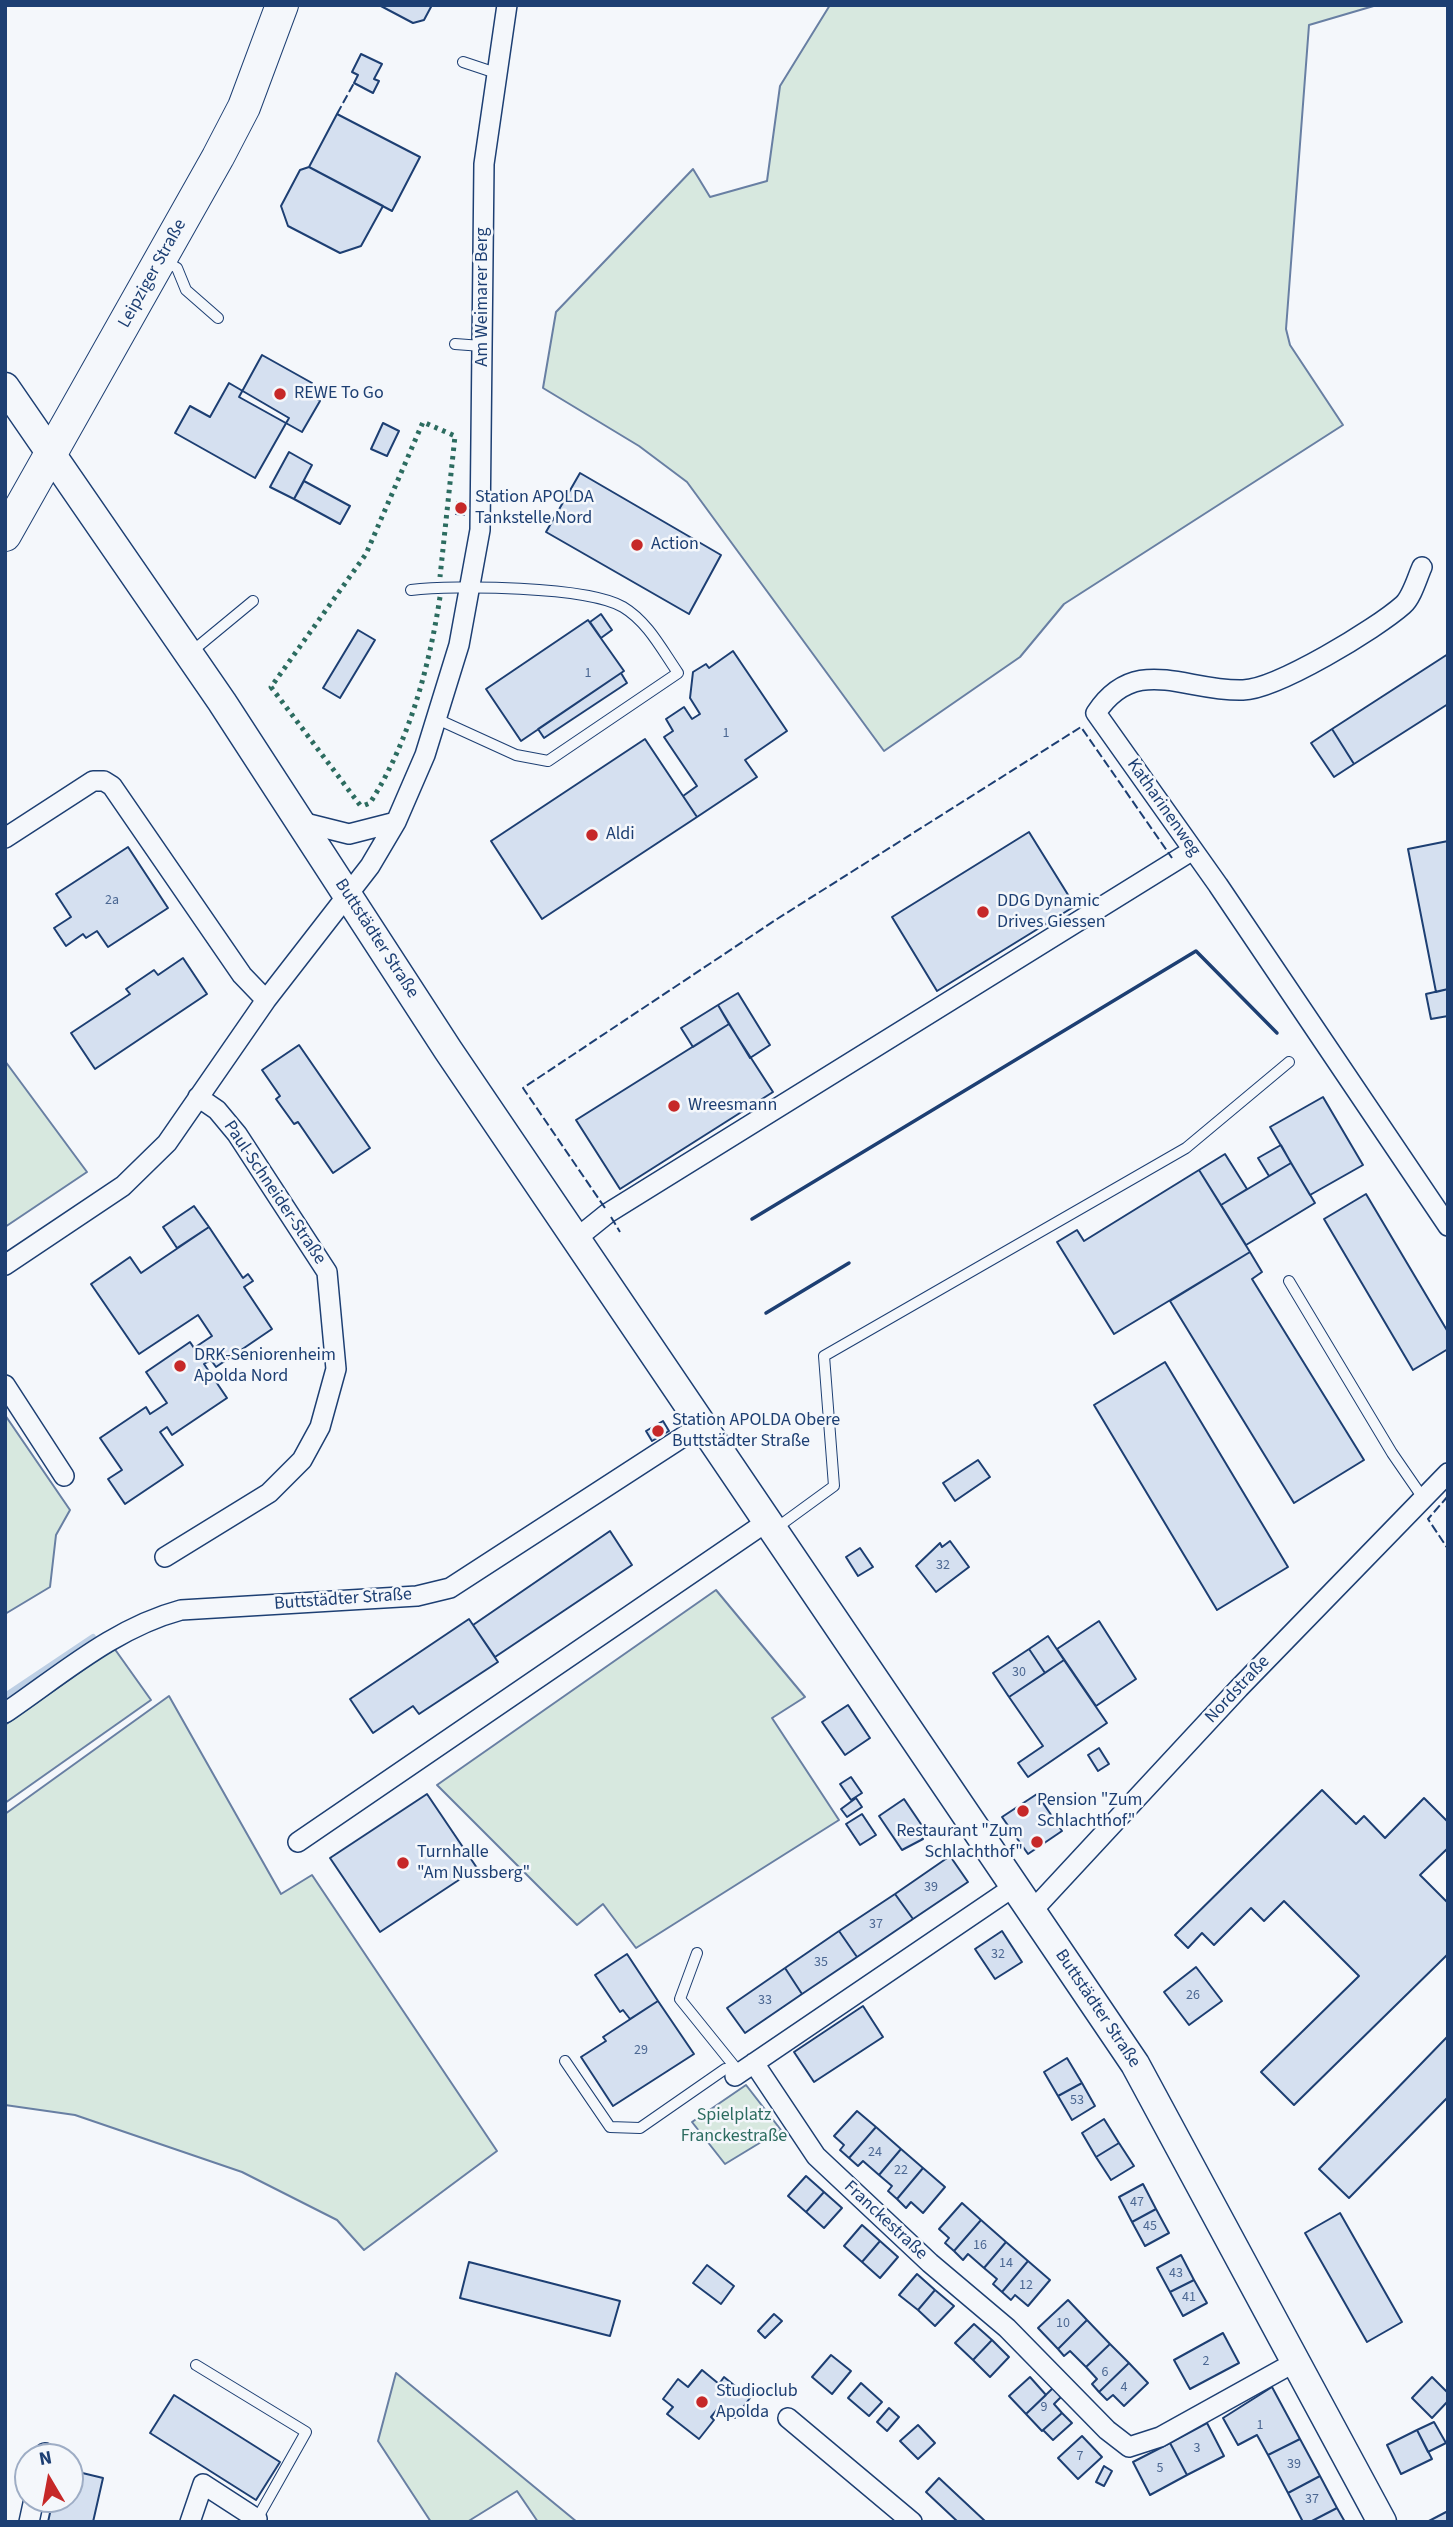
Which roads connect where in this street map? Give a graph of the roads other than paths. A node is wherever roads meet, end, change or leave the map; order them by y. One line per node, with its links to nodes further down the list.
1 (282, 5): 5 (main road, Leipziger Straße)
2 (507, 5): 4 (street, Am Weimarer Berg)
3 (463, 62): 4 (lane)
4 (496, 74): 8 (street, Am Weimarer Berg)
5 (162, 259): 6 (lane); 10 (main road, Leipziger Straße)
6 (218, 318)
7 (455, 344): 8 (lane)
8 (482, 346): 13 (street, Am Weimarer Berg)
9 (5, 387): 10 (street, Buttstädter Straße)
10 (52, 451): 11 (main road, Leipziger Straße); 16 (street, Buttstädter Straße)
11 (5, 535)
12 (1422, 567): 21 (street, Katharinenweg)
13 (470, 589): 14 (lane); 17 (street, Am Weimarer Berg); 17 (lane)
14 (411, 590)
15 (253, 601): 16 (lane)
16 (189, 654): 18 (street, Buttstädter Straße)
17 (437, 719): 19 (street, Am Weimarer Berg)
18 (301, 821): 19 (street); 22 (street, Buttstädter Straße)
19 (396, 822): 22 (street, Am Weimarer Berg)
20 (5, 838): 23 (street)
21 (1193, 850): 26 (street, Katharinenweg); 27 (street)
22 (348, 896): 23 (street); 27 (street, Buttstädter Straße)
23 (266, 1000): 25 (street)
24 (1289, 1062): 35 (lane)
25 (198, 1097): 28 (street); 36 (street, Paul-Schneider-Straße)
26 (1448, 1226)
27 (577, 1238): 31 (street, Buttstädter Straße)
28 (5, 1265)
29 (1289, 1281): 34 (lane)
30 (5, 1385): 33 (street)
31 (703, 1424): 35 (street, Buttstädter Straße); 37 (street, Buttstädter Straße)
32 (1448, 1473): 34 (street, Nordstraße)
33 (64, 1476)
34 (1423, 1498): 40 (street, Nordstraße)
35 (771, 1526): 38 (street); 39 (street, Buttstädter Straße)
36 (165, 1557)
37 (5, 1713)
38 (298, 1842)
39 (1015, 1886): 40 (street, Buttstädter Straße); 43 (street)
40 (1032, 1911): 44 (street, Buttstädter Straße)
41 (697, 1953): 43 (lane)
42 (565, 2061): 43 (lane)
43 (743, 2070): 44 (street, Franckestraße)
44 (1297, 2361): 50 (street, Buttstädter Straße)
45 (196, 2365): 47 (lane)
46 (788, 2418): 49 (street)
47 (257, 2519): 48 (street)
48 (190, 2522)
49 (912, 2522)
50 (1382, 2522)

